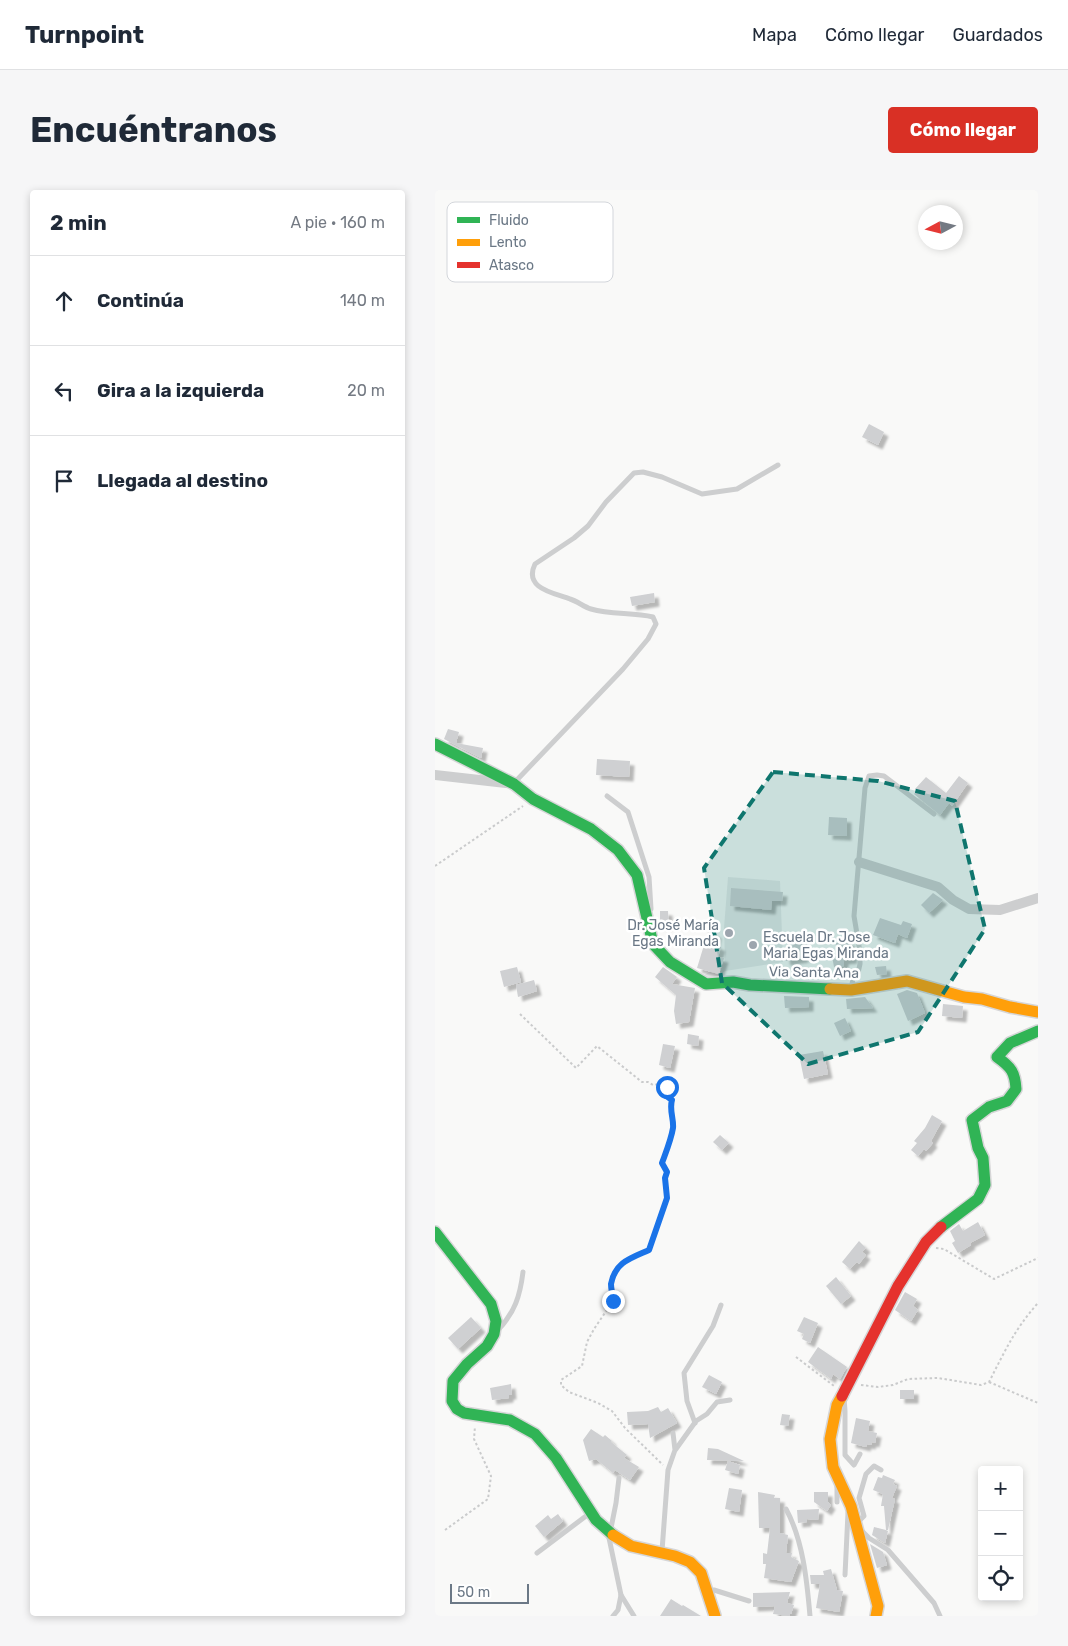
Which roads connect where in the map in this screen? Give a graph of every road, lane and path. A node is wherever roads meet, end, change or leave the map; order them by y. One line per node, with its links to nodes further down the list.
1 (779, 465): 4 (lane)
2 (435, 744): 4 (street)
3 (435, 775): 4 (street)
4 (514, 784): 6 (street)
5 (607, 796): 11 (lane)
6 (533, 799): 9 (path); 11 (street)
7 (934, 814): 8 (lane)
8 (859, 862): 10 (street); 12 (lane)
9 (435, 866)
10 (1038, 898)
11 (653, 944): 12 (street, Via Santa Ana)
12 (851, 990): 13 (street, Via Santa Ana)
13 (1038, 1012)
14 (521, 1014): 34 (path)
15 (1038, 1032): 17 (street)
16 (435, 1232): 22 (street)
17 (924, 1246): 18 (path); 24 (street)
18 (1038, 1258)
19 (523, 1272): 22 (lane)
20 (1038, 1304): 25 (path)
21 (721, 1305): 30 (lane)
22 (494, 1334): 29 (street)
23 (796, 1357): 26 (path)
24 (849, 1381): 25 (path); 26 (street)
25 (989, 1382): 28 (path)
26 (843, 1393): 33 (lane); 37 (street)
27 (730, 1400): 30 (lane)
28 (1038, 1403)
29 (475, 1416): 39 (street); 41 (path)
30 (695, 1423): 32 (lane)
31 (673, 1433): 32 (lane)
32 (675, 1450): 34 (lane)
33 (860, 1454)
34 (669, 1470): 44 (lane)
35 (881, 1470): 40 (lane)
36 (619, 1478): 42 (lane)
37 (843, 1501): 40 (street); 45 (lane)
38 (786, 1509): 52 (lane)
39 (591, 1513): 42 (street); 43 (lane)
40 (856, 1523): 53 (street); 54 (lane)
41 (445, 1530)
42 (610, 1533): 44 (street); 47 (lane)
43 (537, 1553)
44 (662, 1554): 46 (street)
45 (845, 1575)
46 (707, 1591): 48 (lane); 51 (street)
47 (621, 1595): 49 (lane); 50 (lane)
48 (749, 1601)
49 (613, 1616)
50 (634, 1616)
51 (715, 1616)
52 (810, 1616)
53 (876, 1616)
54 (940, 1616)

